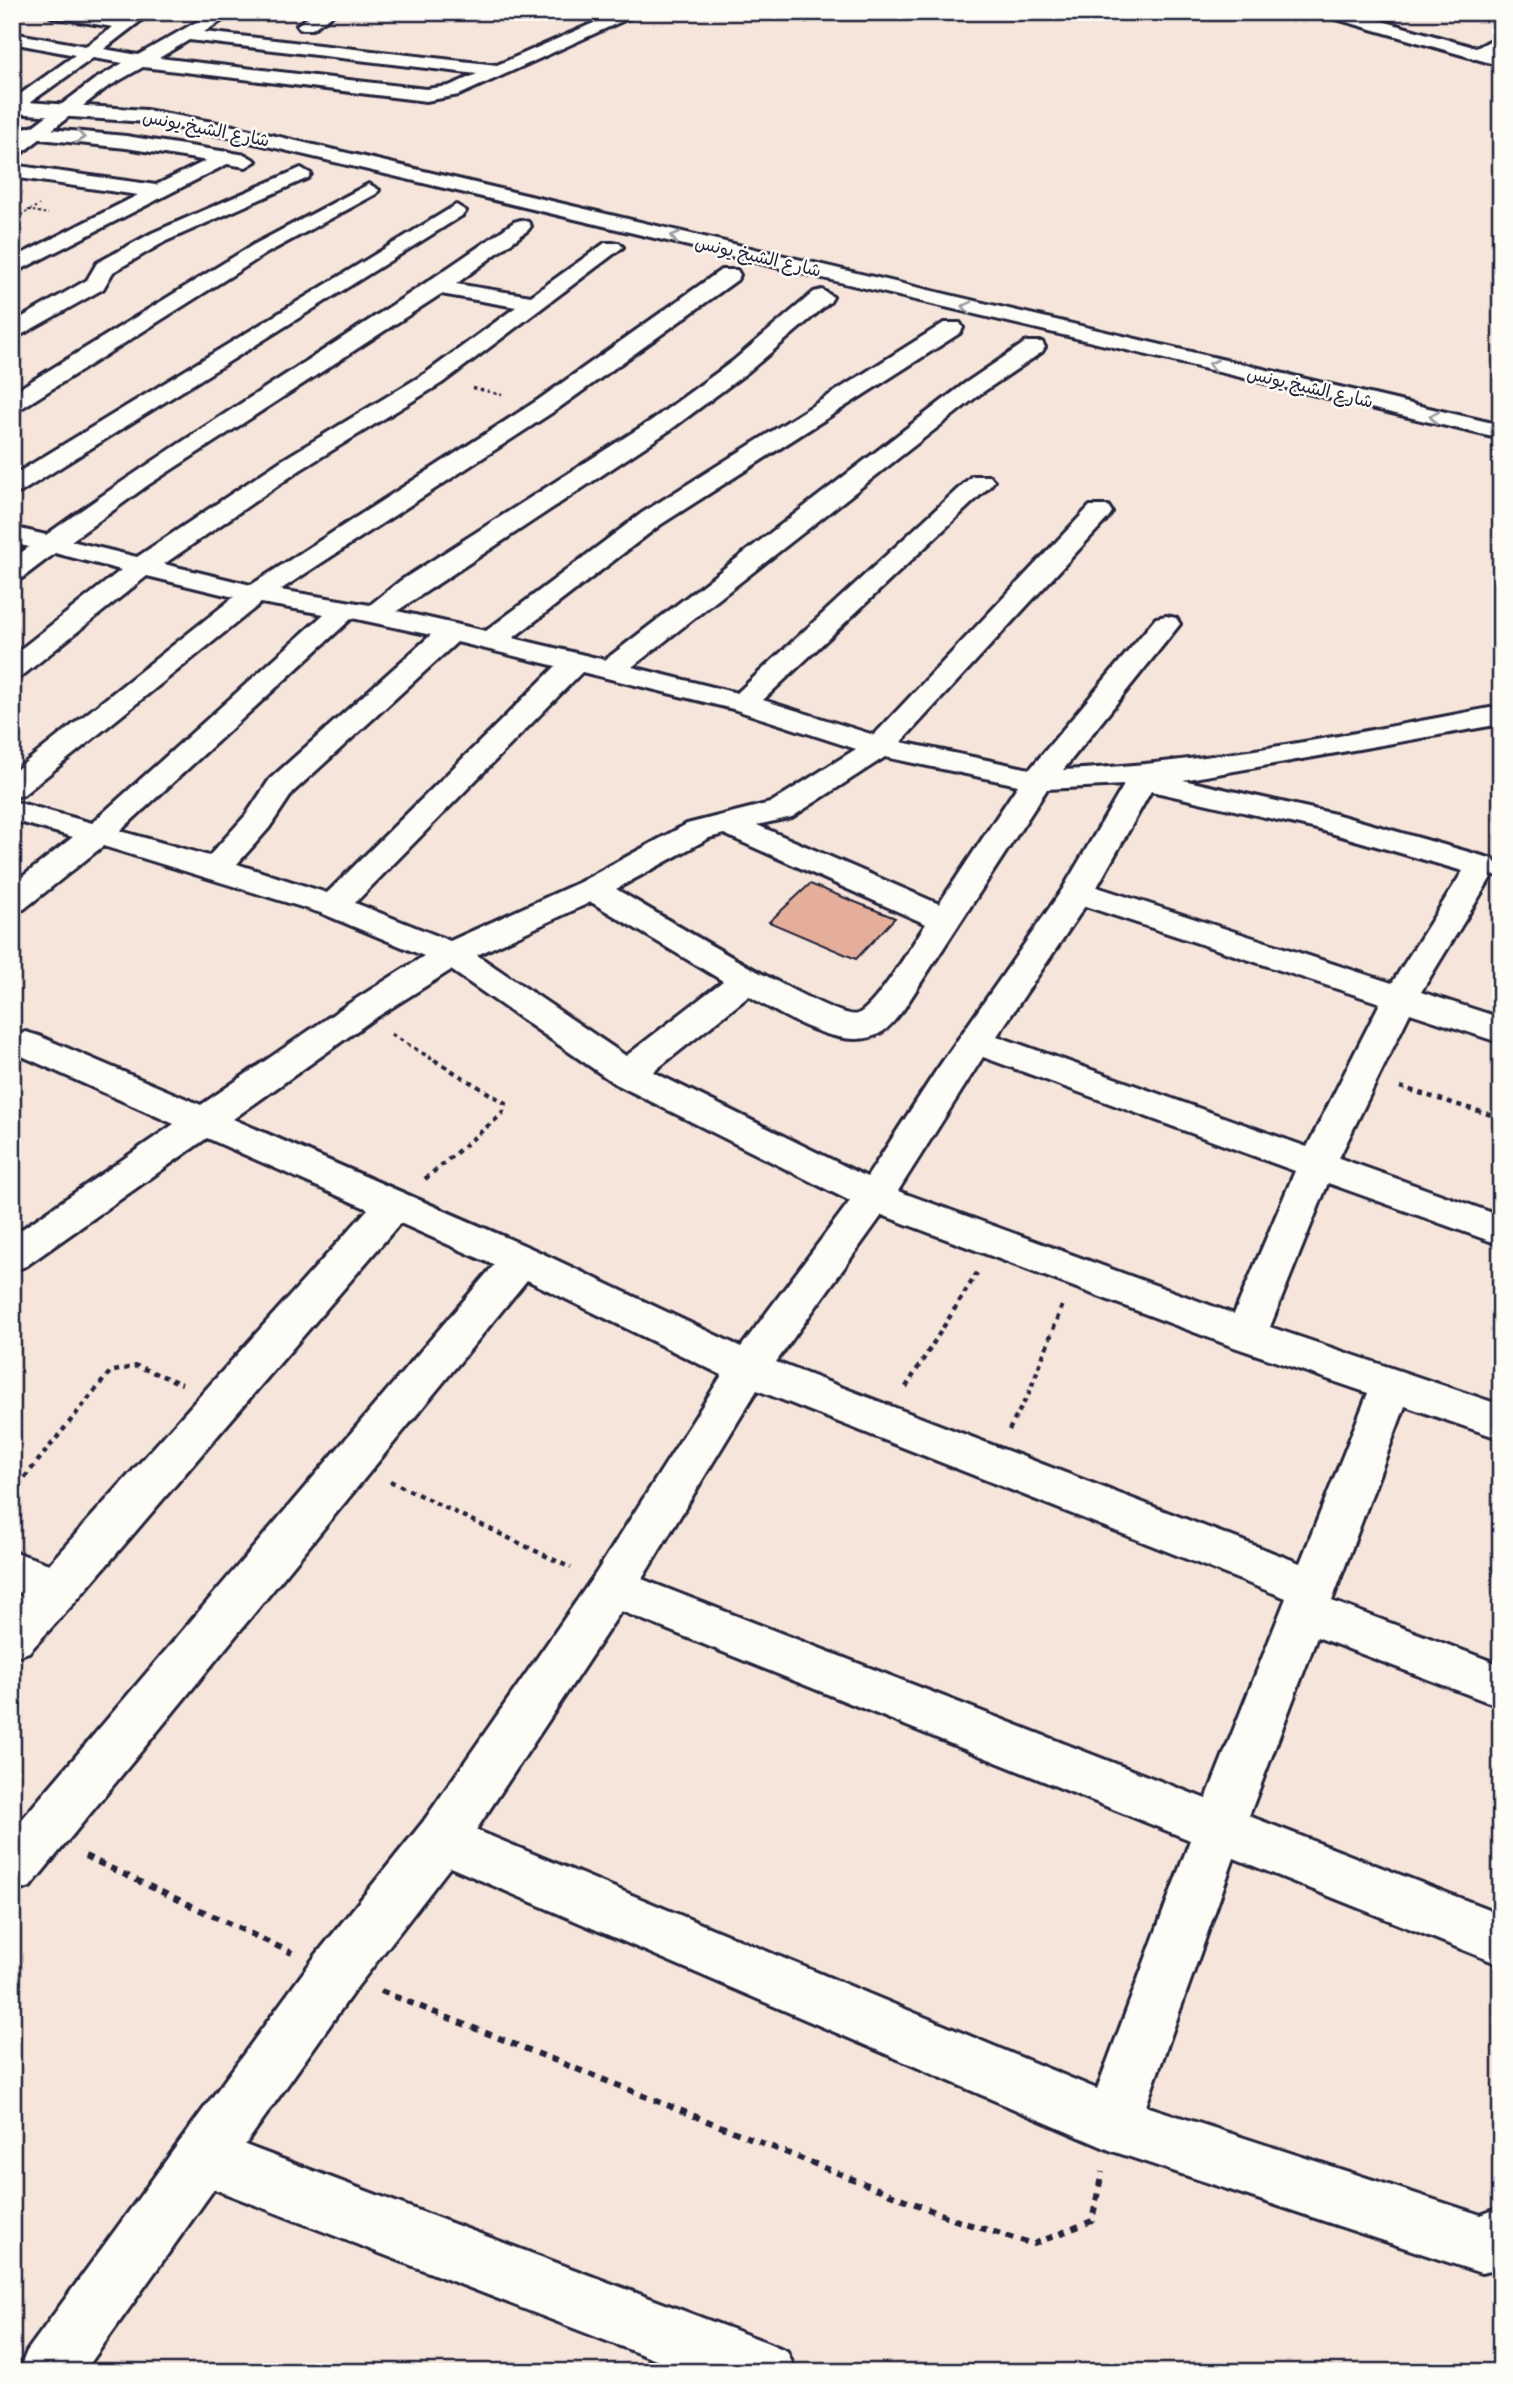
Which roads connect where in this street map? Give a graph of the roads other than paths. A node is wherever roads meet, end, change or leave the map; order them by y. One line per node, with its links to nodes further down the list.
1 (52, 12): 10 (main road)
2 (329, 12): 12 (main road)
3 (634, 12): 21 (main road)
4 (786, 12): 9 (main road)
5 (1332, 12): 17 (main road)
6 (1360, 12): 17 (main road)
7 (150, 13): 10 (main road)
8 (226, 15): 11 (main road)
9 (807, 15)
10 (128, 24): 16 (main road)
11 (187, 26): 18 (main road); 19 (main road)
12 (341, 30)
13 (12, 38): 16 (main road)
14 (1501, 40): 17 (main road)
15 (409, 41): 18 (main road)
16 (90, 52): 19 (main road); 22 (main road)
17 (1486, 52): 20 (main road)
18 (380, 57): 21 (main road)
19 (140, 61): 21 (main road); 23 (main road)
20 (1501, 61)
21 (498, 71)
22 (13, 108): 23 (main road, شارع الشيخ يونس)
23 (66, 109): 25 (main road); 50 (main road, شارع الشيخ يونس, one-way to 23)
24 (12, 132): 25 (main road, شارع الشيخ يونس)
25 (37, 133): 26 (main road); 27 (main road, شارع الشيخ يونس, one-way to 27)
26 (12, 151)
27 (226, 157): 29 (main road, شارع الشيخ يونس); 31 (main road)
28 (12, 171): 31 (main road)
29 (301, 174): 30 (main road, شارع الشيخ يونس); 43 (main road)
30 (369, 190): 32 (main road, شارع الشيخ يونس); 56 (main road)
31 (160, 192): 40 (main road)
32 (394, 196)
33 (432, 205): 34 (main road)
34 (456, 211): 35 (main road); 59 (main road)
35 (522, 226): 36 (main road); 45 (main road)
36 (547, 232)
37 (586, 241): 38 (main road)
38 (612, 247): 39 (main road); 48 (main road)
39 (638, 254)
40 (16, 263): 43 (main road)
41 (703, 269): 42 (main road, شارع الشيخ يونس)
42 (729, 275): 44 (main road, شارع الشيخ يونس); 65 (main road)
43 (100, 277): 52 (main road)
44 (755, 281)
45 (437, 287): 48 (main road); 62 (main road)
46 (796, 291): 47 (main road, شارع الشيخ يونس)
47 (822, 297): 49 (main road, شارع الشيخ يونس); 66 (main road)
48 (534, 303): 63 (main road)
49 (848, 303)
50 (1018, 319): 53 (main road); 57 (main road, شارع الشيخ يونس, one-way to 50)
51 (926, 322): 53 (main road)
52 (12, 333)
53 (982, 335): 54 (main road); 69 (main road)
54 (1034, 347): 55 (main road); 72 (main road)
55 (1061, 353)
56 (12, 404)
57 (1501, 432)
58 (981, 481): 73 (main road)
59 (12, 487)
60 (1099, 512): 75 (main road)
61 (12, 535): 62 (main road)
62 (53, 543): 63 (main road); 64 (main road)
63 (144, 565): 65 (main road); 71 (main road)
64 (12, 572)
65 (255, 594): 66 (main road); 78 (main road)
66 (361, 612): 68 (main road); 81 (main road)
67 (1166, 624): 77 (main road)
68 (451, 632): 69 (main road); 82 (main road)
69 (491, 641): 70 (main road)
70 (574, 664): 72 (main road); 87 (main road)
71 (12, 670)
72 (609, 671): 73 (main road)
73 (743, 703): 75 (main road)
74 (1501, 715): 76 (main road)
75 (880, 747): 77 (main road); 80 (main road)
76 (1143, 777): 77 (main road); 83 (main road); 85 (main road)
77 (1037, 780): 88 (main road)
78 (12, 788)
79 (12, 810): 81 (main road)
80 (725, 823): 84 (main road); 88 (main road)
81 (99, 833): 82 (main road); 86 (main road)
82 (216, 868): 87 (main road)
83 (1492, 869): 91 (main road)
84 (592, 890): 89 (main road); 90 (main road)
85 (1078, 892): 91 (main road); 93 (main road)
86 (12, 902)
87 (333, 906): 89 (main road)
88 (944, 919): 90 (main road)
89 (451, 954): 95 (main road); 96 (main road)
90 (745, 981): 95 (main road)
91 (1401, 996): 92 (main road); 97 (main road)
92 (1501, 1031)
93 (976, 1042): 97 (main road); 98 (main road)
94 (26, 1044): 96 (main road)
95 (627, 1074): 98 (main road)
96 (204, 1124): 99 (main road); 101 (main road)
97 (1316, 1167): 100 (main road); 103 (main road)
98 (874, 1197): 103 (main road); 104 (main road)
99 (395, 1204): 102 (main road); 109 (main road)
100 (1501, 1231)
101 (12, 1256)
102 (521, 1260): 104 (main road); 115 (main road)
103 (1246, 1335): 105 (main road)
104 (748, 1369): 108 (main road); 110 (main road)
105 (1392, 1385): 106 (main road); 110 (main road)
106 (1501, 1422)
107 (12, 1570): 109 (main road)
108 (612, 1587): 113 (main road); 114 (main road)
109 (59, 1588): 111 (main road)
110 (1309, 1600): 112 (main road); 113 (main road)
111 (12, 1638)
112 (1501, 1686)
113 (1219, 1829): 116 (main road); 117 (main road)
114 (440, 1839): 117 (main road); 118 (main road)
115 (26, 1852)
116 (1501, 1940)
117 (1112, 2123): 119 (main road)
118 (204, 2157): 120 (main road); 121 (main road)
119 (1501, 2236)
120 (48, 2372)
121 (766, 2372)

